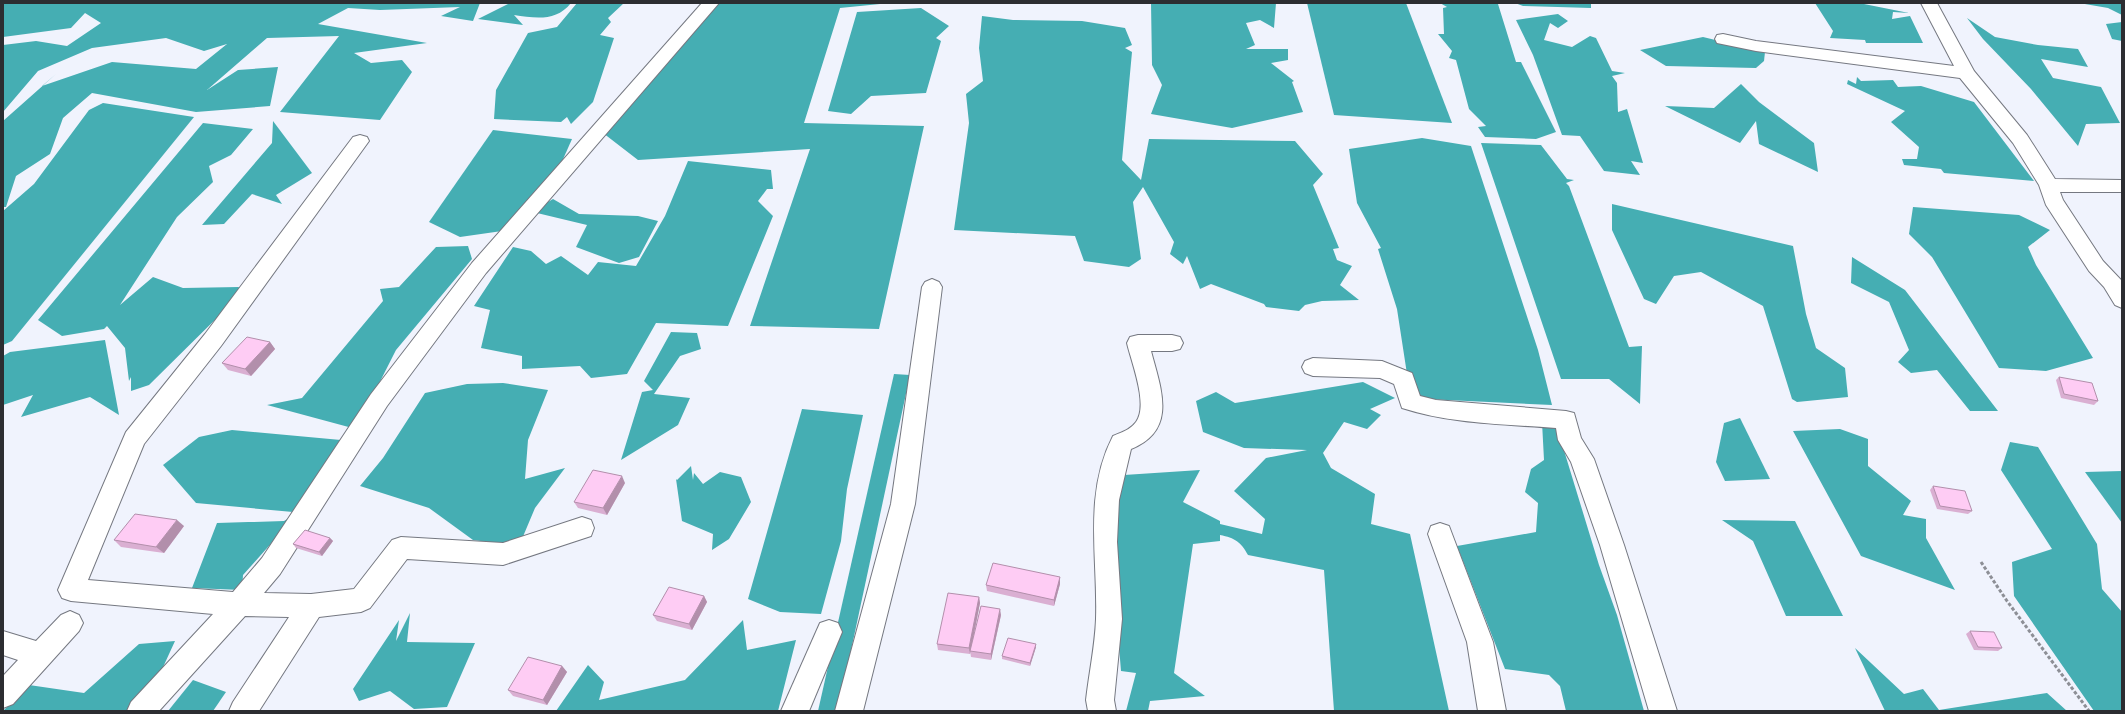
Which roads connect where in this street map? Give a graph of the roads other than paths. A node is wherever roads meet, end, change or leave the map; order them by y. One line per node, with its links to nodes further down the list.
1 (711, 3): 14 (street)
2 (1929, 3): 4 (street)
3 (1723, 39): 4 (street)
4 (1966, 73): 6 (street)
5 (360, 141): 14 (street)
6 (2049, 185): 7 (street); 9 (street)
7 (2122, 186)
8 (932, 287): 24 (street)
9 (2122, 300)
10 (1172, 343): 25 (street)
11 (1313, 367): 27 (street)
12 (582, 528): 15 (street)
13 (1440, 534): 26 (street)
14 (239, 604): 15 (street); 21 (street)
15 (311, 606): 22 (street)
16 (70, 623): 19 (street)
17 (829, 632): 23 (street)
18 (3, 643): 19 (street)
19 (40, 655): 20 (street)
20 (3, 695)
21 (141, 711)
22 (243, 711)
23 (795, 711)
24 (849, 711)
25 (1102, 711)
26 (1492, 711)
27 (1663, 711)

